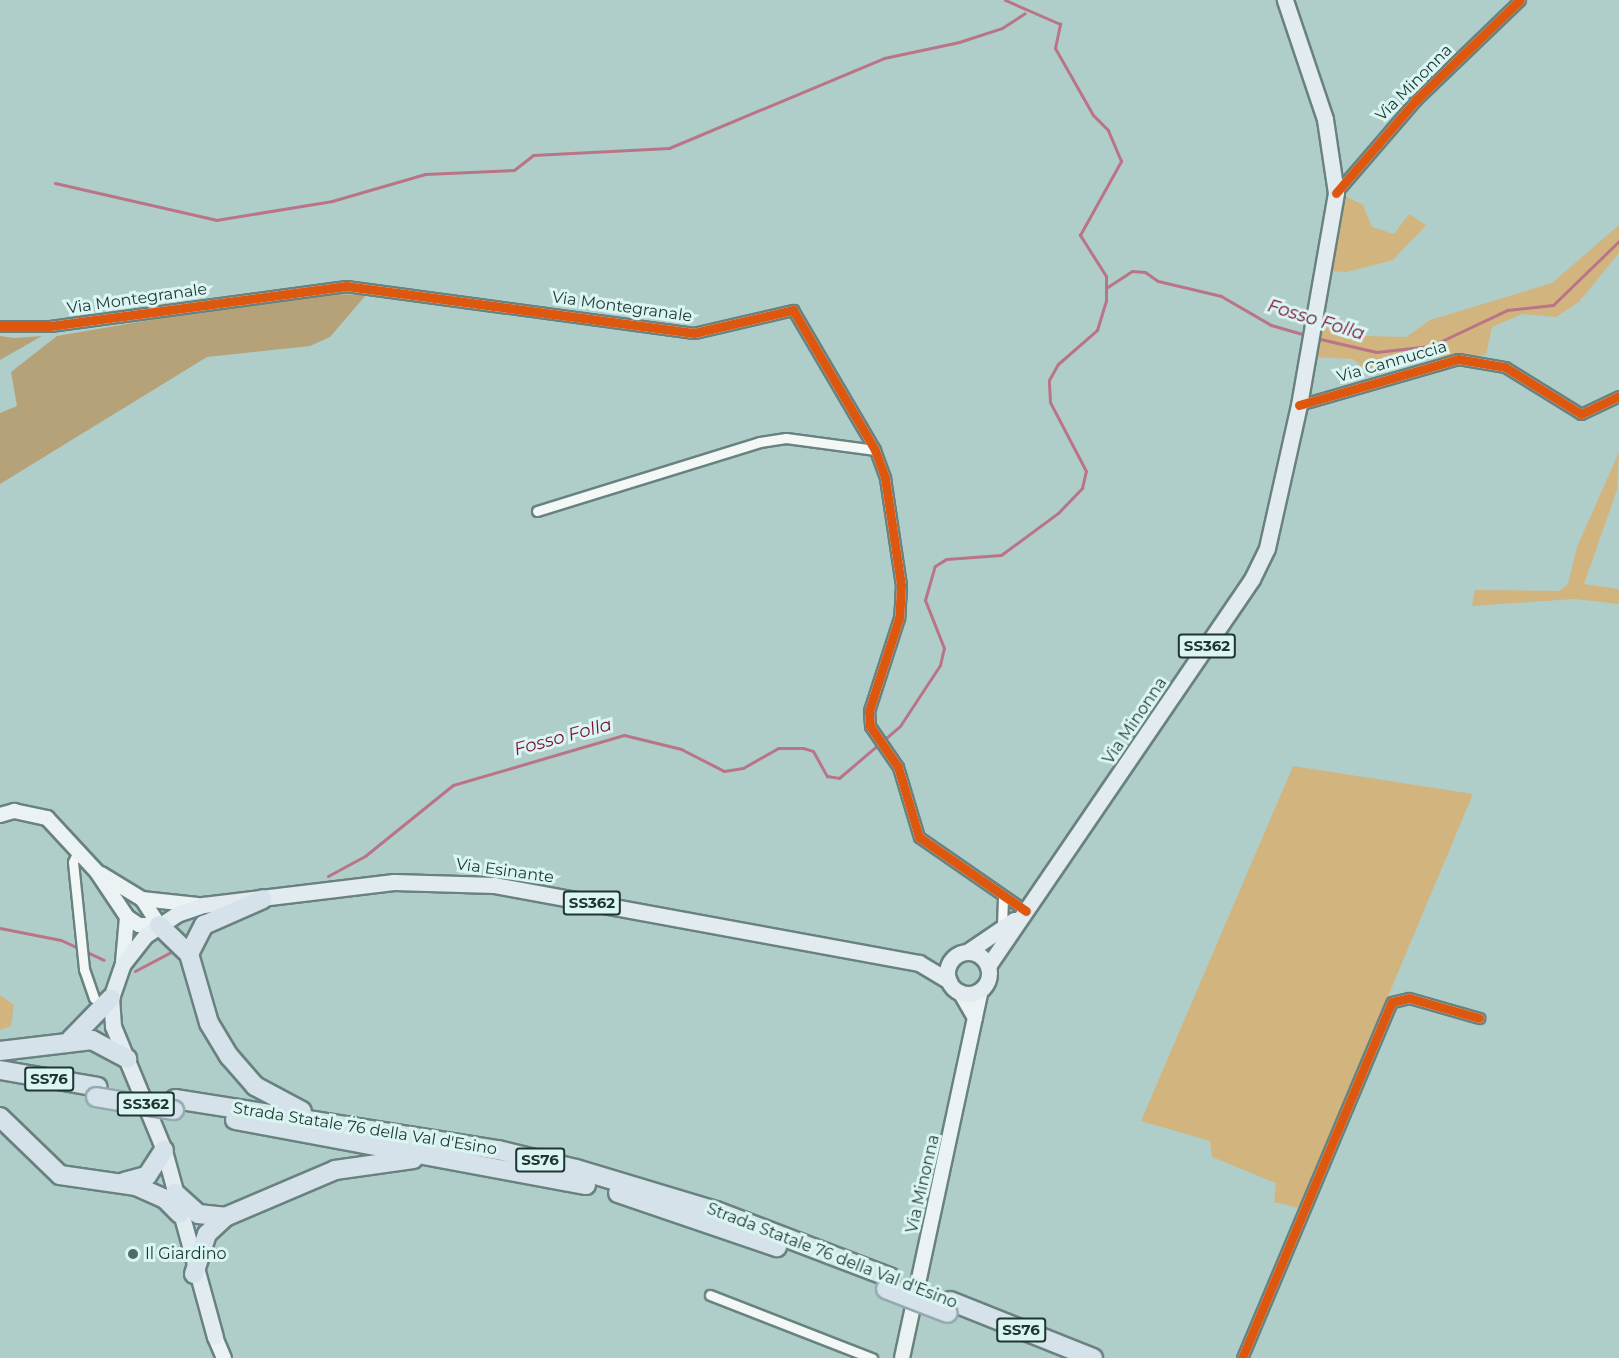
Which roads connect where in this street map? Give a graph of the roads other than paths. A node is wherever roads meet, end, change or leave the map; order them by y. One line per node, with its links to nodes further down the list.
1 (1285, 0): 3 (main road, Via Minonna / SS362)
2 (1520, 0): 3 (street, Via Minonna)
3 (1335, 193): 6 (main road, Via Minonna / SS362)
4 (0, 326): 7 (street, Via Montegranale)
5 (1619, 396): 6 (street, Via Cannuccia)
6 (1299, 405): 16 (main road, Via Minonna / SS362)
7 (875, 450): 8 (street); 12 (street, Via Montegranale)
8 (537, 511)
9 (0, 815): 10 (main road)
10 (79, 850): 11 (main road); 28 (street)
11 (98, 872): 13 (main road); 17 (main road)
12 (1003, 896): 16 (street, Via Montegranale); 19 (street)
13 (142, 899): 15 (main road); 18 (main road)
14 (263, 899): 15 (main road, Via Esinante / SS362); 20 (highway); 22 (main road, Via Esinante / SS362)
15 (203, 905): 18 (main road, Via Esinante / SS362)
16 (1026, 911): 19 (main road, Via Minonna / SS362); 24 (main road, Via Minonna / SS362)
17 (127, 917): 18 (main road); 23 (main road)
18 (159, 925): 20 (highway); 23 (main road, SS362)
19 (1002, 930): 21 (main road, Via Minonna / SS362)
20 (189, 954): 39 (highway)
21 (962, 954): 22 (main road, Via Esinante / SS362); 24 (main road); 25 (main road)
22 (919, 963): 25 (main road, Via Esinante / SS362)
23 (123, 964): 28 (main road, SS362)
24 (988, 966): 26 (main road, SS362)
25 (949, 981): 27 (main road, SS362)
26 (981, 990): 27 (main road); 29 (main road, Via Minonna)
27 (960, 992): 29 (main road)
28 (103, 998): 31 (highway); 33 (main road, SS362)
29 (975, 1018): 53 (main road, Via Minonna)
30 (1479, 1018): 56 (street)
31 (71, 1039): 32 (highway); 33 (highway)
32 (0, 1051)
33 (127, 1059): 40 (main road, SS362)
34 (0, 1070): 36 (highway, Strada Statale 76 della Val d'Esino / SS76)
35 (0, 1081): 36 (highway, Strada Statale 76 della Val d'Esino / SS76)
36 (97, 1092): 37 (highway, Strada Statale 76 della Val d'Esino / SS76)
37 (175, 1104): 39 (highway, Strada Statale 76 della Val d'Esino / SS76); 42 (highway, Strada Statale 76 della Val d'Esino / SS76)
38 (0, 1117): 41 (highway)
39 (335, 1123): 47 (highway, Strada Statale 76 della Val d'Esino / SS76)
40 (164, 1150): 41 (highway); 43 (main road, SS362)
41 (119, 1182): 44 (highway)
42 (575, 1182): 45 (highway); 47 (highway, Strada Statale 76 della Val d'Esino / SS76)
43 (175, 1192): 44 (main road, SS362); 45 (highway)
44 (180, 1214): 46 (main road, SS362)
45 (225, 1217): 46 (highway)
46 (194, 1274): 50 (main road, SS362)
47 (888, 1284): 49 (highway, Strada Statale 76 della Val d'Esino / SS76)
48 (711, 1295): 52 (street)
49 (949, 1307): 54 (highway, Strada Statale 76 della Val d'Esino / SS76); 55 (highway, Strada Statale 76 della Val d'Esino / SS76)
50 (215, 1337): 51 (main road)
51 (224, 1358)
52 (872, 1358)
53 (902, 1358)
54 (1059, 1358)
55 (1093, 1358)
56 (1242, 1358)

